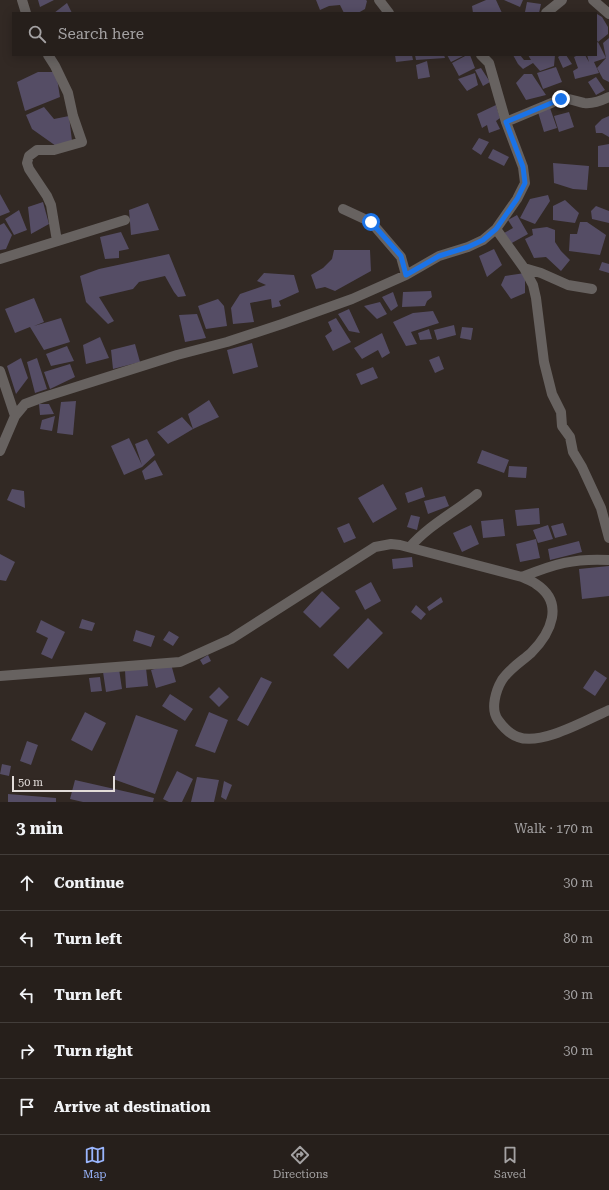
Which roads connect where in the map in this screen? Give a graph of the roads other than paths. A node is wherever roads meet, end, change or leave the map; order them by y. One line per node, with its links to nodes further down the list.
1 (22, 0): 5 (street)
2 (379, 0): 6 (street)
3 (562, 0): 7 (street)
4 (593, 0): 8 (street)
5 (26, 12)
6 (388, 12)
7 (547, 12)
8 (609, 14)
9 (49, 56): 16 (street)
10 (490, 59): 12 (street)
11 (609, 97): 12 (street)
12 (506, 122): 15 (street)
13 (343, 209): 19 (street)
14 (125, 220): 16 (street)
15 (496, 229): 18 (street); 19 (street)
16 (57, 241): 17 (street)
17 (0, 259)
18 (524, 268): 20 (street); 25 (street)
19 (406, 275): 22 (street)
20 (592, 289)
21 (0, 371): 22 (street)
22 (15, 416): 23 (street)
23 (0, 451)
24 (477, 494): 26 (street)
25 (609, 538)
26 (410, 548): 28 (street); 29 (street)
27 (609, 560): 28 (street)
28 (522, 576): 30 (street)
29 (0, 676)
30 (609, 710)

